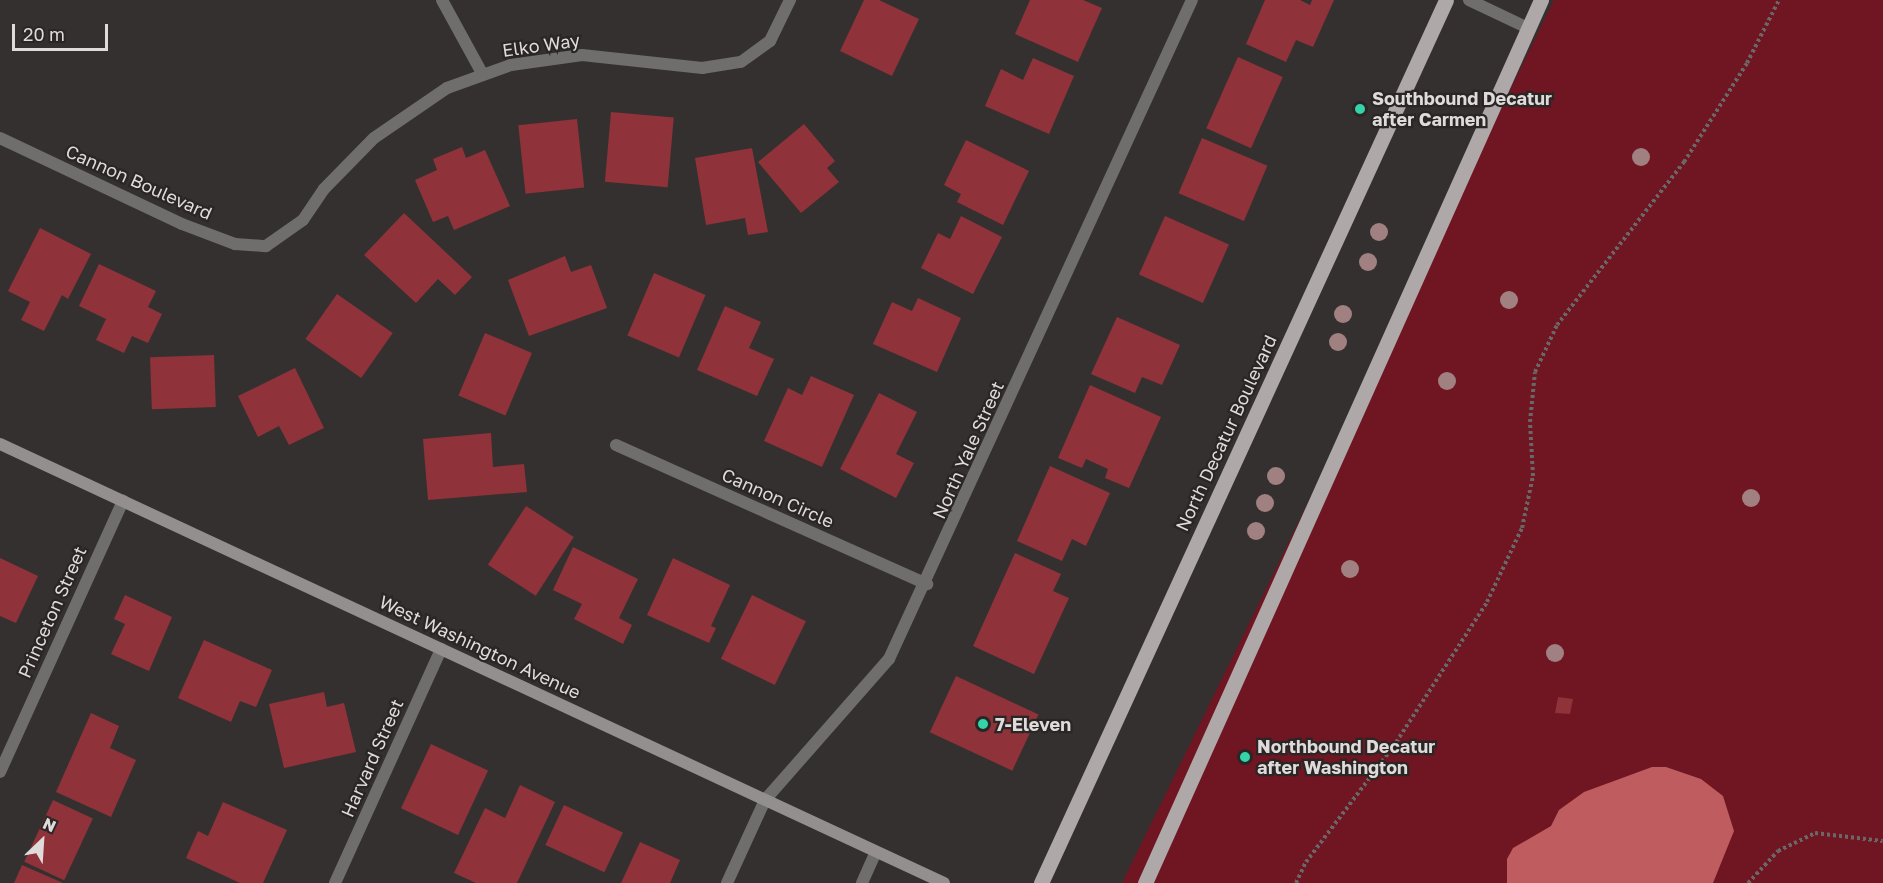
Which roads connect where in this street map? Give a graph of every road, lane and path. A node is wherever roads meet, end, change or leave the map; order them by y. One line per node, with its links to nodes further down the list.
1 (442, 0): 9 (street)
2 (789, 0): 9 (street, Elko Way)
3 (1192, 0): 15 (street, North Yale Street)
4 (1446, 0): 25 (main road, North Decatur Boulevard)
5 (1468, 0): 8 (street)
6 (1541, 0): 8 (main road)
7 (1779, 0): 27 (path)
8 (1528, 28): 26 (main road)
9 (483, 75): 11 (street, Elko Way)
10 (0, 138): 11 (street, Cannon Boulevard)
11 (266, 246)
12 (0, 444): 14 (main road, West Washington Avenue)
13 (616, 445): 15 (street, Cannon Circle)
14 (123, 501): 16 (main road, West Washington Avenue); 17 (street, Princeton Street)
15 (927, 584): 18 (street, North Yale Street)
16 (441, 649): 18 (main road, West Washington Avenue); 21 (street, Harvard Street)
17 (0, 772)
18 (765, 800): 20 (main road, West Washington Avenue); 22 (street, North Yale Street)
19 (1883, 841): 28 (path)
20 (876, 852): 23 (street); 24 (main road, West Washington Avenue)
21 (335, 883)
22 (727, 883)
23 (862, 883)
24 (944, 883)
25 (1041, 883)
26 (1145, 883)
27 (1296, 883)
28 (1748, 883)

